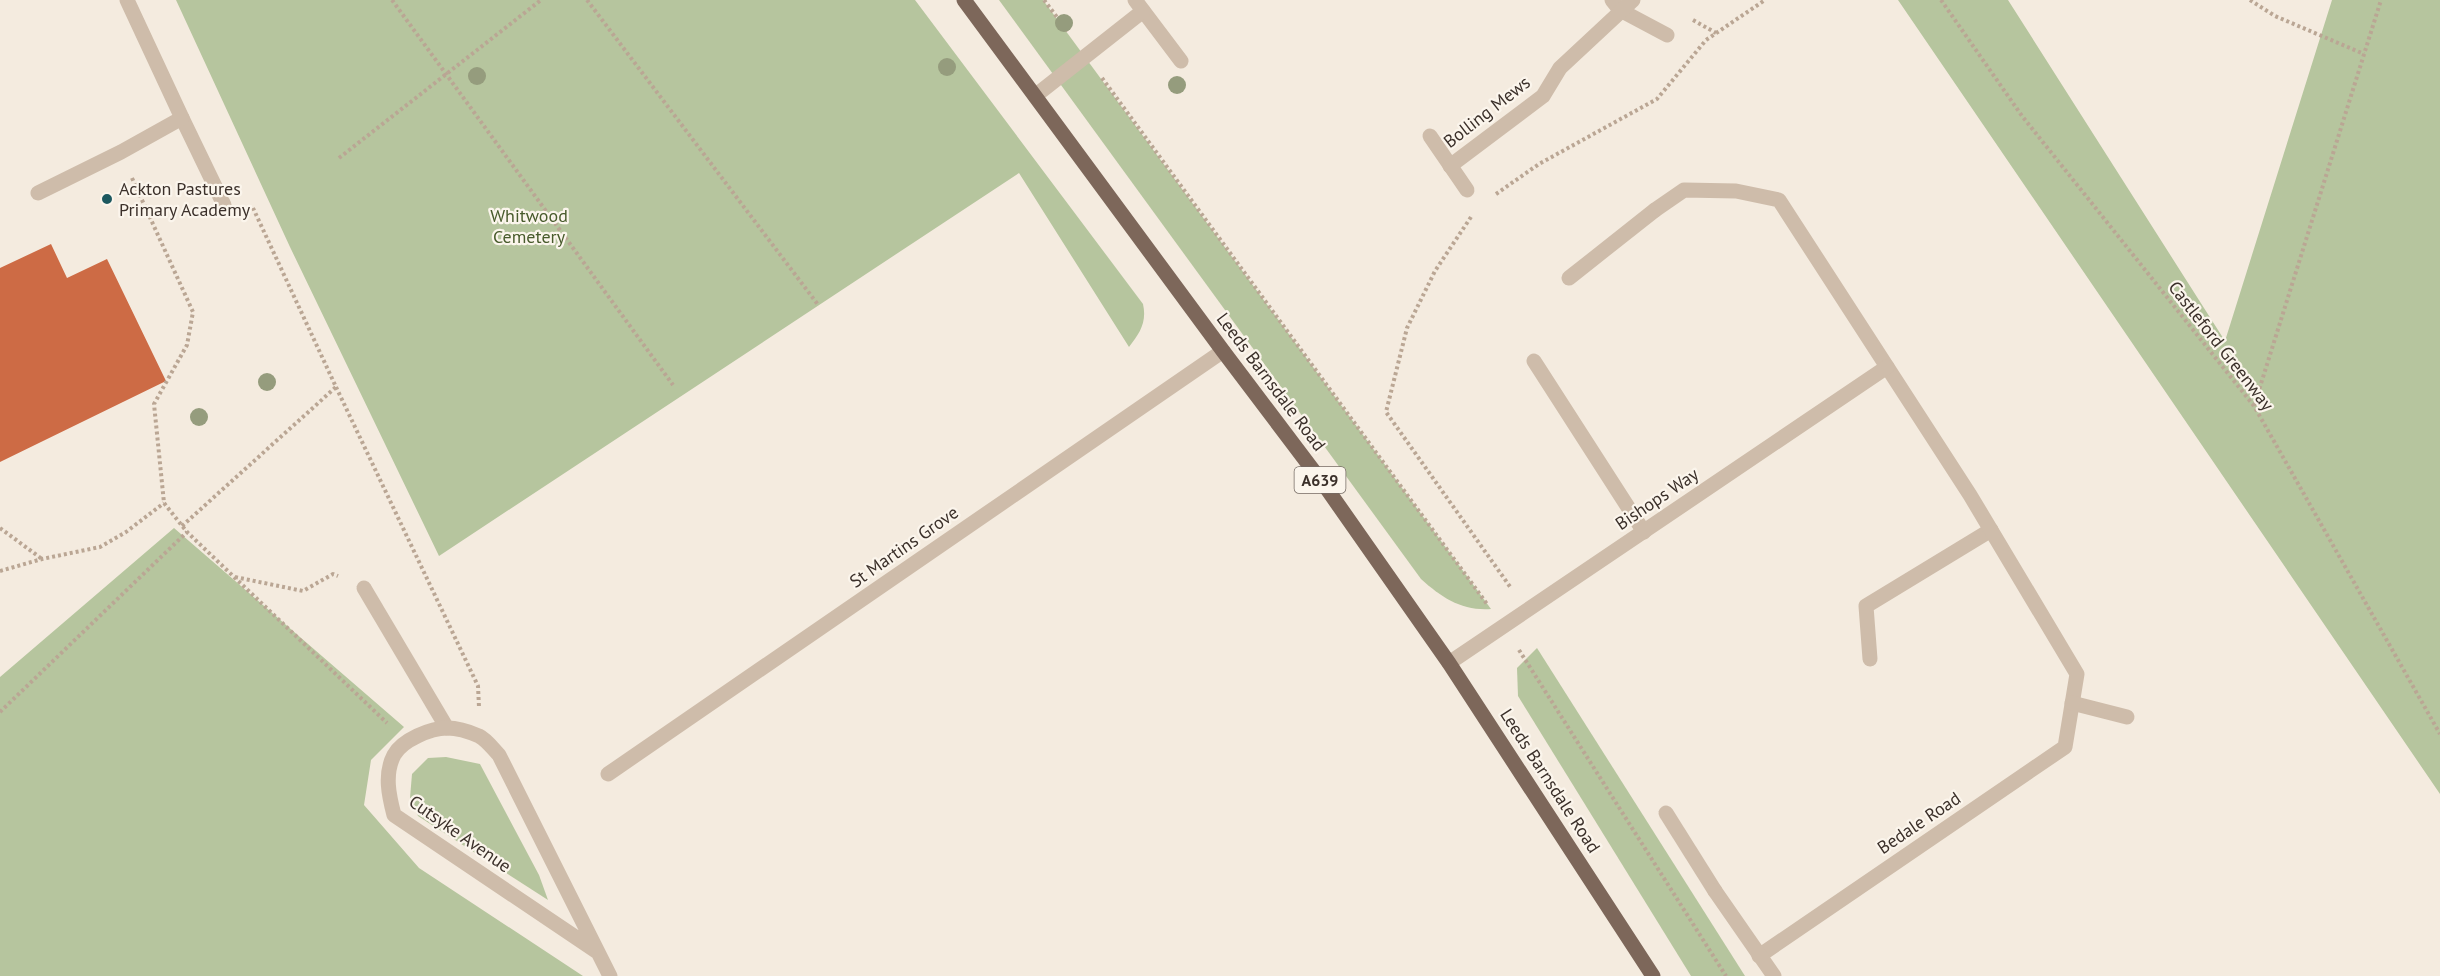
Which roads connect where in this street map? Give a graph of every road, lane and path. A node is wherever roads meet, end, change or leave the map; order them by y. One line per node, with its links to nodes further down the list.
1 (127, 0): 20 (street)
2 (392, 0): 18 (path)
3 (541, 0): 18 (path)
4 (587, 0): 32 (path)
5 (964, 0): 19 (main road, Leeds Barnsdale Road / A639)
6 (1044, 0): 16 (path)
7 (1633, 0): 13 (street, Bolling Mews)
8 (1765, 0): 27 (path)
9 (1941, 0): 38 (path, Castleford Greenway)
10 (2250, 0): 15 (path)
11 (2381, 0): 15 (path)
12 (1139, 5): 16 (street); 17 (street)
13 (1616, 5): 14 (street); 24 (street, Bolling Mews)
14 (1667, 35)
15 (2364, 54): 38 (path)
16 (1086, 56): 19 (street); 50 (path)
17 (1181, 61)
18 (447, 75): 23 (path); 36 (path)
19 (1035, 96): 33 (main road, Leeds Barnsdale Road / A639)
20 (182, 118): 22 (street); 29 (street)
21 (1430, 136): 24 (street, Bolling Mews)
22 (121, 152): 26 (street); 39 (path)
23 (339, 158)
24 (1450, 166): 25 (street, Bolling Mews)
25 (1467, 190)
26 (38, 193)
27 (1488, 199)
28 (252, 204): 37 (path)
29 (224, 205)
30 (1474, 214): 49 (path)
31 (1569, 278): 35 (street, Bedale Road)
32 (819, 306)
33 (1223, 351): 52 (main road, Leeds Barnsdale Road / A639); 60 (street, St Martins Grove)
34 (1534, 361): 43 (street)
35 (1887, 367): 42 (street, Bedale Road); 43 (street, Bishops Way)
36 (673, 385)
37 (336, 387): 40 (path); 58 (path)
38 (2254, 406): 57 (path, Castleford Greenway)
39 (164, 503): 40 (path); 45 (path)
40 (182, 526): 44 (path)
41 (0, 528): 45 (path)
42 (1991, 530): 51 (street); 53 (street, Bedale Road)
43 (1644, 531): 49 (street, Bishops Way)
44 (187, 532): 47 (path); 54 (path)
45 (42, 559): 46 (path)
46 (0, 571)
47 (234, 577): 48 (path); 59 (path)
48 (364, 588): 56 (street)
49 (1527, 611): 50 (street, Bishops Way)
50 (1503, 626): 52 (street, Bishops Way); 66 (path)
51 (1870, 659)
52 (1449, 663): 65 (main road, Leeds Barnsdale Road / A639)
53 (2072, 703): 55 (street); 63 (street, Bedale Road)
54 (0, 712)
55 (2127, 717)
56 (447, 728): 58 (street); 59 (street)
57 (2440, 734)
58 (482, 737): 62 (street, Cutsyke Avenue)
59 (407, 743): 62 (street, Cutsyke Avenue)
60 (608, 774)
61 (1666, 813): 63 (street)
62 (596, 951): 64 (street, Cutsyke Avenue)
63 (1760, 956): 67 (street)
64 (610, 976)
65 (1653, 976)
66 (1726, 976)
67 (1773, 976)

